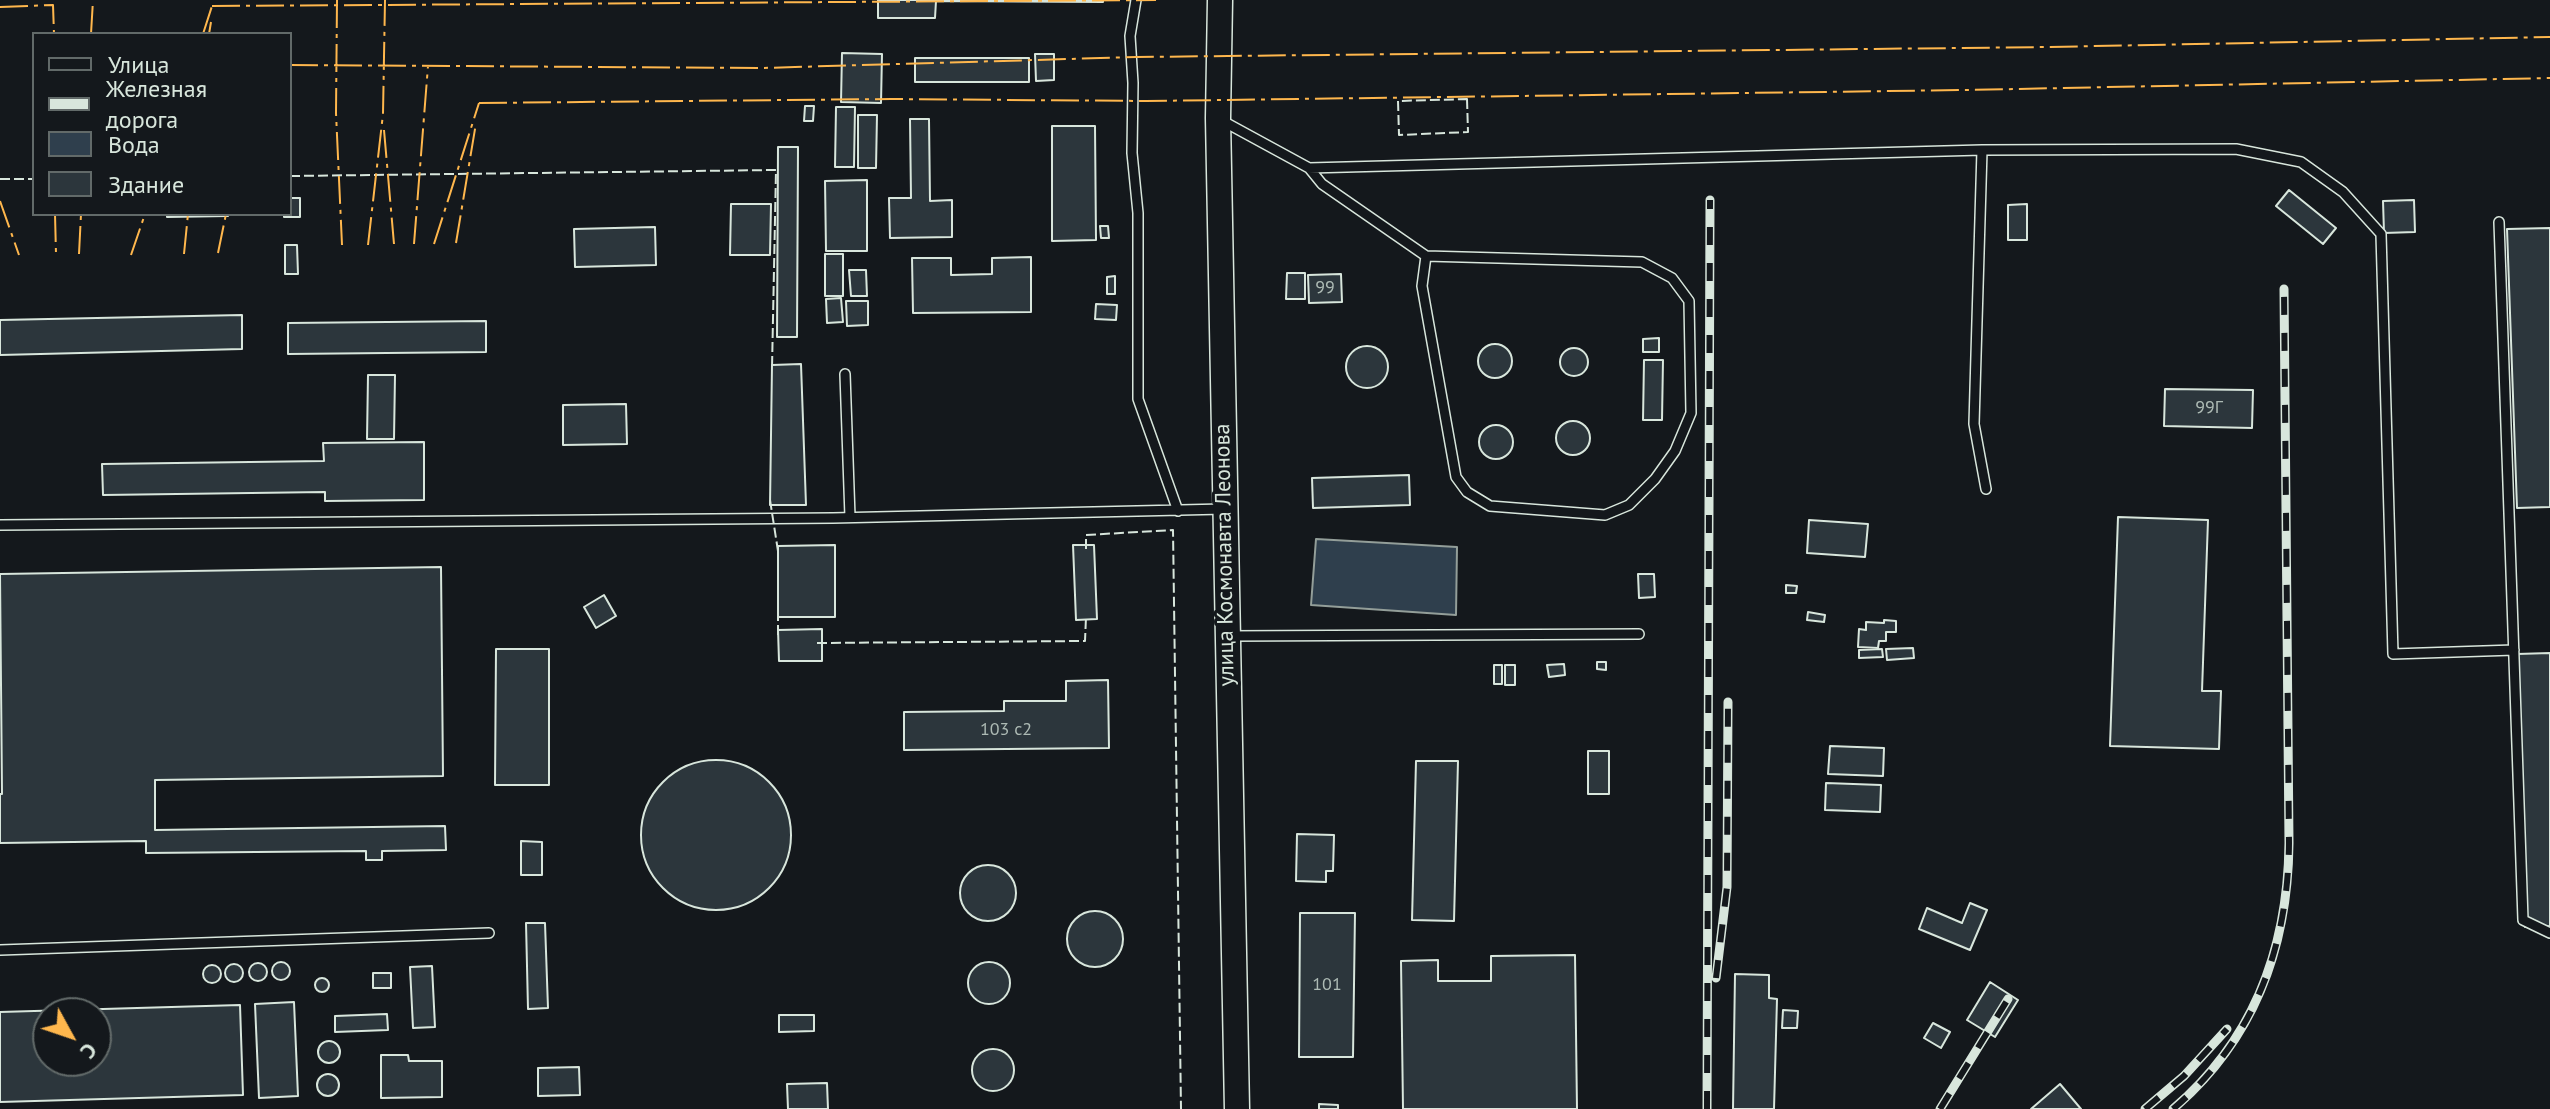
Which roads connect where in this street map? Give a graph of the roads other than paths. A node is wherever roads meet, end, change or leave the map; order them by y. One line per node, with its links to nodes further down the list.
1 (1136, 0): 11 (lane)
2 (1220, 0): 3 (street, улица Космонавта Леонова)
3 (1218, 118): 5 (lane); 10 (street, улица Космонавта Леонова)
4 (1982, 150): 5 (lane); 9 (lane); 16 (lane)
5 (1309, 168): 7 (lane)
6 (2499, 222): 16 (lane)
7 (1426, 256): 7 (lane)
8 (845, 374): 12 (lane)
9 (1986, 489)
10 (1224, 509): 11 (lane); 15 (street, улица Космонавта Леонова)
11 (1178, 511): 12 (lane)
12 (850, 517): 13 (lane)
13 (0, 525)
14 (1639, 634): 15 (lane)
15 (1227, 636): 20 (street, улица Космонавта Леонова)
16 (2514, 650): 18 (lane)
17 (489, 933): 19 (lane)
18 (2550, 933)
19 (0, 950)
20 (1237, 1109)

